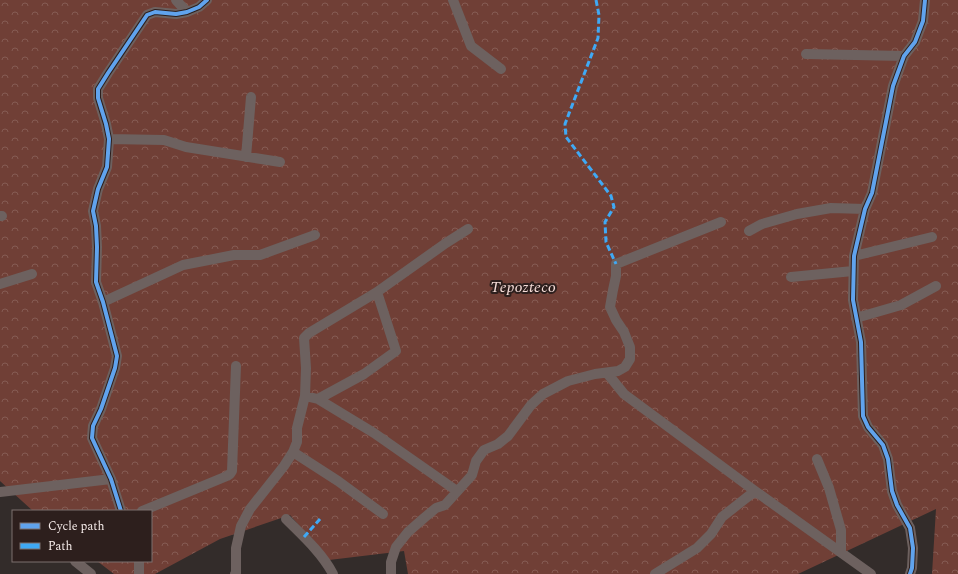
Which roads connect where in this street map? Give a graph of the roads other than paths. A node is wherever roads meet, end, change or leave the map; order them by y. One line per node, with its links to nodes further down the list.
1 (176, 0): 5 (street)
2 (208, 0): 5 (street)
3 (453, 0): 8 (street)
4 (925, 0): 7 (street)
5 (187, 12): 10 (street)
6 (806, 54): 7 (street)
7 (904, 56): 13 (street)
8 (501, 69)
9 (250, 97): 11 (street)
10 (109, 139): 11 (street); 26 (street)
11 (246, 157): 12 (street)
12 (280, 162)
13 (865, 209): 16 (street); 19 (street)
14 (721, 222): 29 (street)
15 (468, 229): 25 (street)
16 (749, 231)
17 (315, 235): 26 (street)
18 (932, 237): 19 (street)
19 (854, 256): 20 (street)
20 (853, 271): 22 (street); 27 (street)
21 (32, 274): 23 (street)
22 (791, 277)
23 (0, 284)
24 (936, 286): 27 (street)
25 (377, 292): 30 (street); 31 (street)
26 (103, 302): 34 (street)
27 (856, 318): 52 (street)
28 (236, 366): 39 (street)
29 (607, 373): 35 (street); 36 (street)
30 (305, 396): 31 (street); 32 (street)
31 (318, 398): 35 (street)
32 (293, 452): 40 (street); 47 (street)
33 (817, 459): 42 (street)
34 (111, 479): 37 (street); 38 (street)
35 (457, 491): 49 (street)
36 (755, 491): 42 (street); 50 (street)
37 (0, 492)
38 (121, 510)
39 (144, 510)
40 (383, 514)
41 (286, 520): 48 (street)
42 (841, 552): 51 (street)
43 (76, 562): 45 (street)
44 (138, 562): 46 (street)
45 (91, 574)
46 (139, 574)
47 (235, 574)
48 (333, 574)
49 (391, 574)
50 (656, 574)
51 (871, 574)
52 (910, 574)

